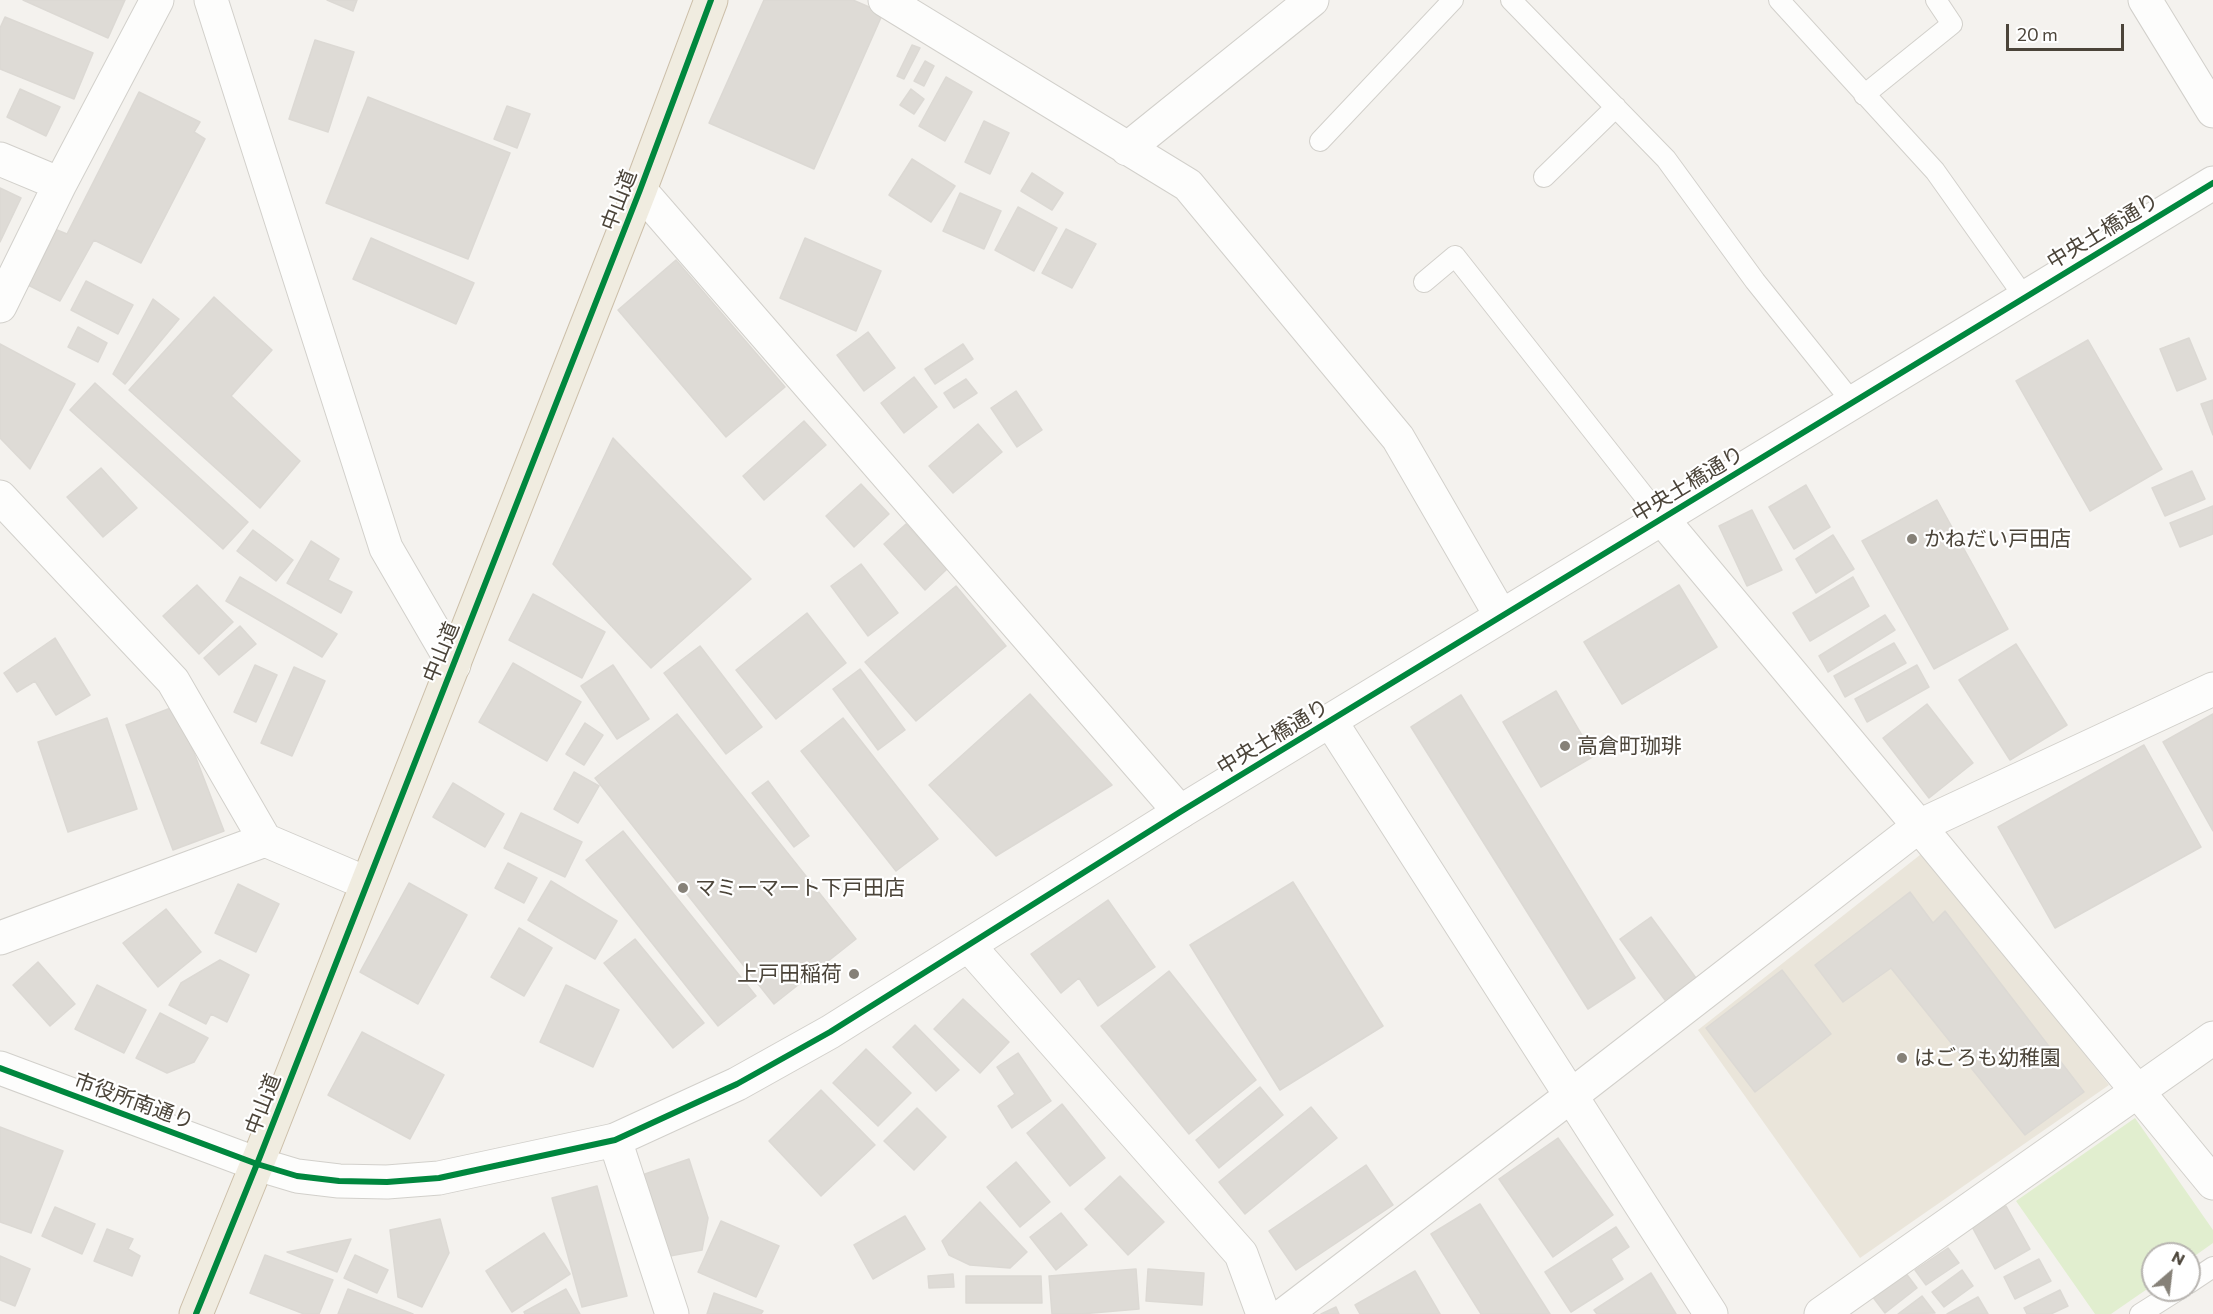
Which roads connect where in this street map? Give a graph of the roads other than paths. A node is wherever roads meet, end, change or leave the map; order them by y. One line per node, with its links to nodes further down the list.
1 (158, 0): 19 (street)
2 (211, 0): 28 (street)
3 (711, 0): 20 (highway, 中山道)
4 (885, 0): 15 (street)
5 (1312, 0): 15 (street)
6 (1453, 0): 14 (lane)
7 (1511, 0): 12 (lane)
8 (1779, 0): 11 (lane)
9 (1936, 0): 11 (lane)
10 (2145, 0): 13 (street)
11 (1864, 95): 22 (lane)
12 (1616, 107): 17 (lane); 24 (lane)
13 (2213, 111)
14 (1320, 141)
15 (1127, 149): 27 (street)
16 (0, 159): 19 (street)
17 (1544, 177)
18 (2213, 183): 22 (street, 中央土橋通り)
19 (60, 184): 23 (street)
20 (640, 190): 28 (highway, 中山道); 31 (street)
21 (1424, 282): 26 (lane)
22 (2025, 298): 24 (street, 中央土橋通り)
23 (0, 306)
24 (1853, 403): 26 (street, 中央土橋通り)
25 (0, 497): 33 (street)
26 (1663, 520): 27 (street, 中央土橋通り); 32 (street)
27 (1501, 616): 30 (street, 中央土橋通り)
28 (454, 664): 34 (highway, 中山道)
29 (2213, 689): 32 (street)
30 (1331, 722): 31 (street, 中央土橋通り); 40 (street)
31 (1180, 812): 36 (street, 中央土橋通り)
32 (1919, 826): 39 (street); 40 (street)
33 (265, 840): 34 (street); 35 (street)
34 (366, 883): 42 (highway, 中山道)
35 (0, 938)
36 (969, 946): 41 (street, 中央土橋通り); 47 (street)
37 (2213, 1038): 39 (street)
38 (0, 1068): 42 (street, 市役所南通り)
39 (2138, 1090): 43 (street); 50 (street)
40 (1572, 1095): 48 (street); 49 (street)
41 (615, 1140): 42 (street, 市役所南通り); 46 (street)
42 (257, 1164): 45 (highway, 中山道)
43 (2213, 1183)
44 (2159, 1302): 51 (lane)
45 (196, 1314)
46 (672, 1314)
47 (1263, 1314)
48 (1285, 1314)
49 (1711, 1314)
50 (1821, 1314)
51 (2140, 1314)

